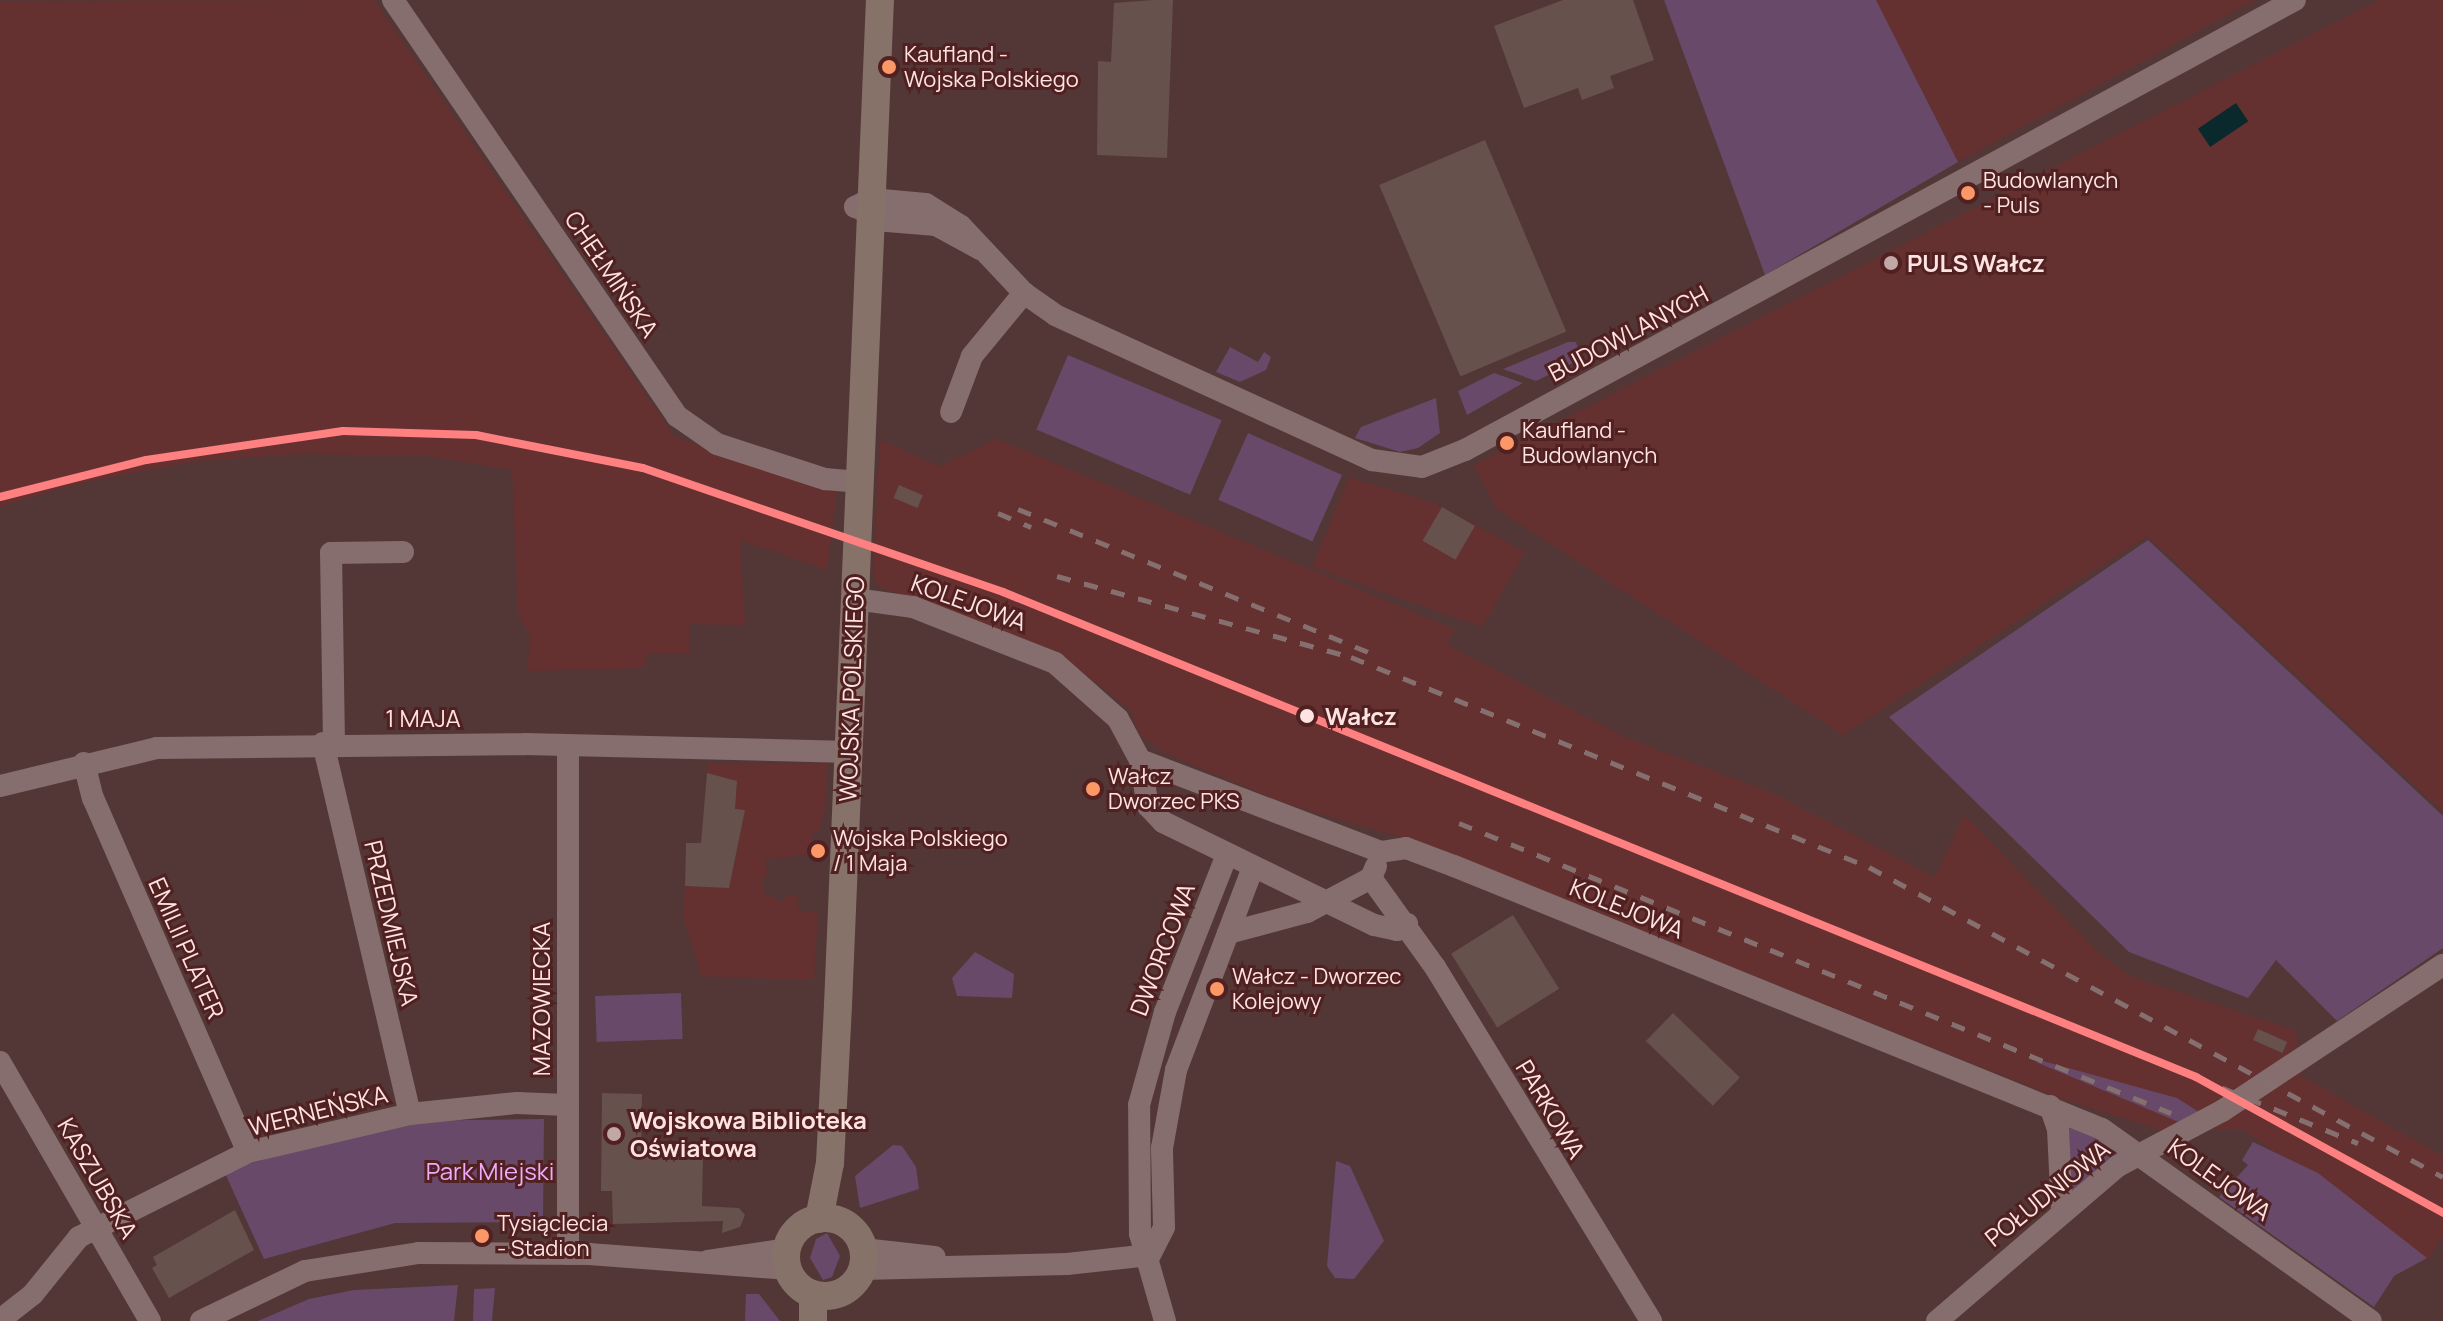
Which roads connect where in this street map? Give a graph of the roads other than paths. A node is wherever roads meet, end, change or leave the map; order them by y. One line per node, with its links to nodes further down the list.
1 (393, 0): 11 (street, CHEŁMIŃSKA)
2 (868, 0): 5 (main road, WOJSKA POLSKIEGO)
3 (880, 0): 5 (main road, WOJSKA POLSKIEGO)
4 (2295, 0): 9 (street, BUDOWLANYCH)
5 (865, 207): 6 (street, BUDOWLANYCH); 7 (street, BUDOWLANYCH); 8 (main road, WOJSKA POLSKIEGO); 11 (main road, WOJSKA POLSKIEGO)
6 (903, 222): 7 (street, BUDOWLANYCH); 8 (street)
7 (980, 249): 9 (street, BUDOWLANYCH)
8 (868, 269): 11 (main road, WOJSKA POLSKIEGO)
9 (1024, 293): 10 (street)
10 (951, 412)
11 (858, 468): 13 (main road, WOJSKA POLSKIEGO)
12 (403, 552): 14 (street, PRZEDMIEJSKA)
13 (855, 599): 16 (main road, WOJSKA POLSKIEGO); 17 (street, KOLEJOWA)
14 (329, 743): 15 (street, 1 MAJA); 18 (street, 1 MAJA); 33 (street, PRZEDMIEJSKA)
15 (568, 745): 16 (street, 1 MAJA); 31 (street, MAZOWIECKA)
16 (850, 752): 37 (main road, WOJSKA POLSKIEGO)
17 (1140, 760): 20 (street, KOLEJOWA); 21 (street)
18 (84, 763): 19 (street, 1 MAJA); 34 (street, EMILII PLATER)
19 (0, 786)
20 (1381, 852): 23 (street); 32 (street, KOLEJOWA)
21 (1226, 857): 22 (street); 29 (street, DWORCOWA)
22 (1253, 867): 24 (street); 26 (street)
23 (1371, 878): 24 (street); 25 (street, PARKOWA)
24 (1327, 899): 25 (street); 26 (street)
25 (1407, 924): 49 (street, PARKOWA)
26 (1228, 933): 30 (street)
27 (2443, 965): 35 (street, POŁUDNIOWA)
28 (0, 1062): 38 (street, KASZUBSKA)
29 (1148, 1062): 30 (street); 40 (street, DWORCOWA)
30 (1176, 1070): 40 (street)
31 (567, 1105): 33 (street, WERNEŃSKA); 39 (street, MAZOWIECKA)
32 (2050, 1106): 35 (street, KOLEJOWA); 36 (street)
33 (410, 1114): 34 (street, WERNEŃSKA)
34 (248, 1152): 38 (street, WERNEŃSKA)
35 (2139, 1152): 36 (street, POŁUDNIOWA); 50 (street, KOLEJOWA)
36 (2062, 1211): 44 (street, POŁUDNIOWA)
37 (828, 1220): 41 (main road); 42 (main road)
38 (97, 1226): 45 (street, WERNEŃSKA); 46 (street, KASZUBSKA)
39 (568, 1254): 41 (street); 47 (street)
40 (1150, 1255): 42 (street); 48 (street, DWORCOWA)
41 (787, 1259): 43 (main road)
42 (862, 1259): 43 (main road)
43 (822, 1308)
44 (1948, 1317)
45 (0, 1320)
46 (150, 1321)
47 (201, 1321)
48 (1165, 1321)
49 (1651, 1321)
50 (2371, 1321)

